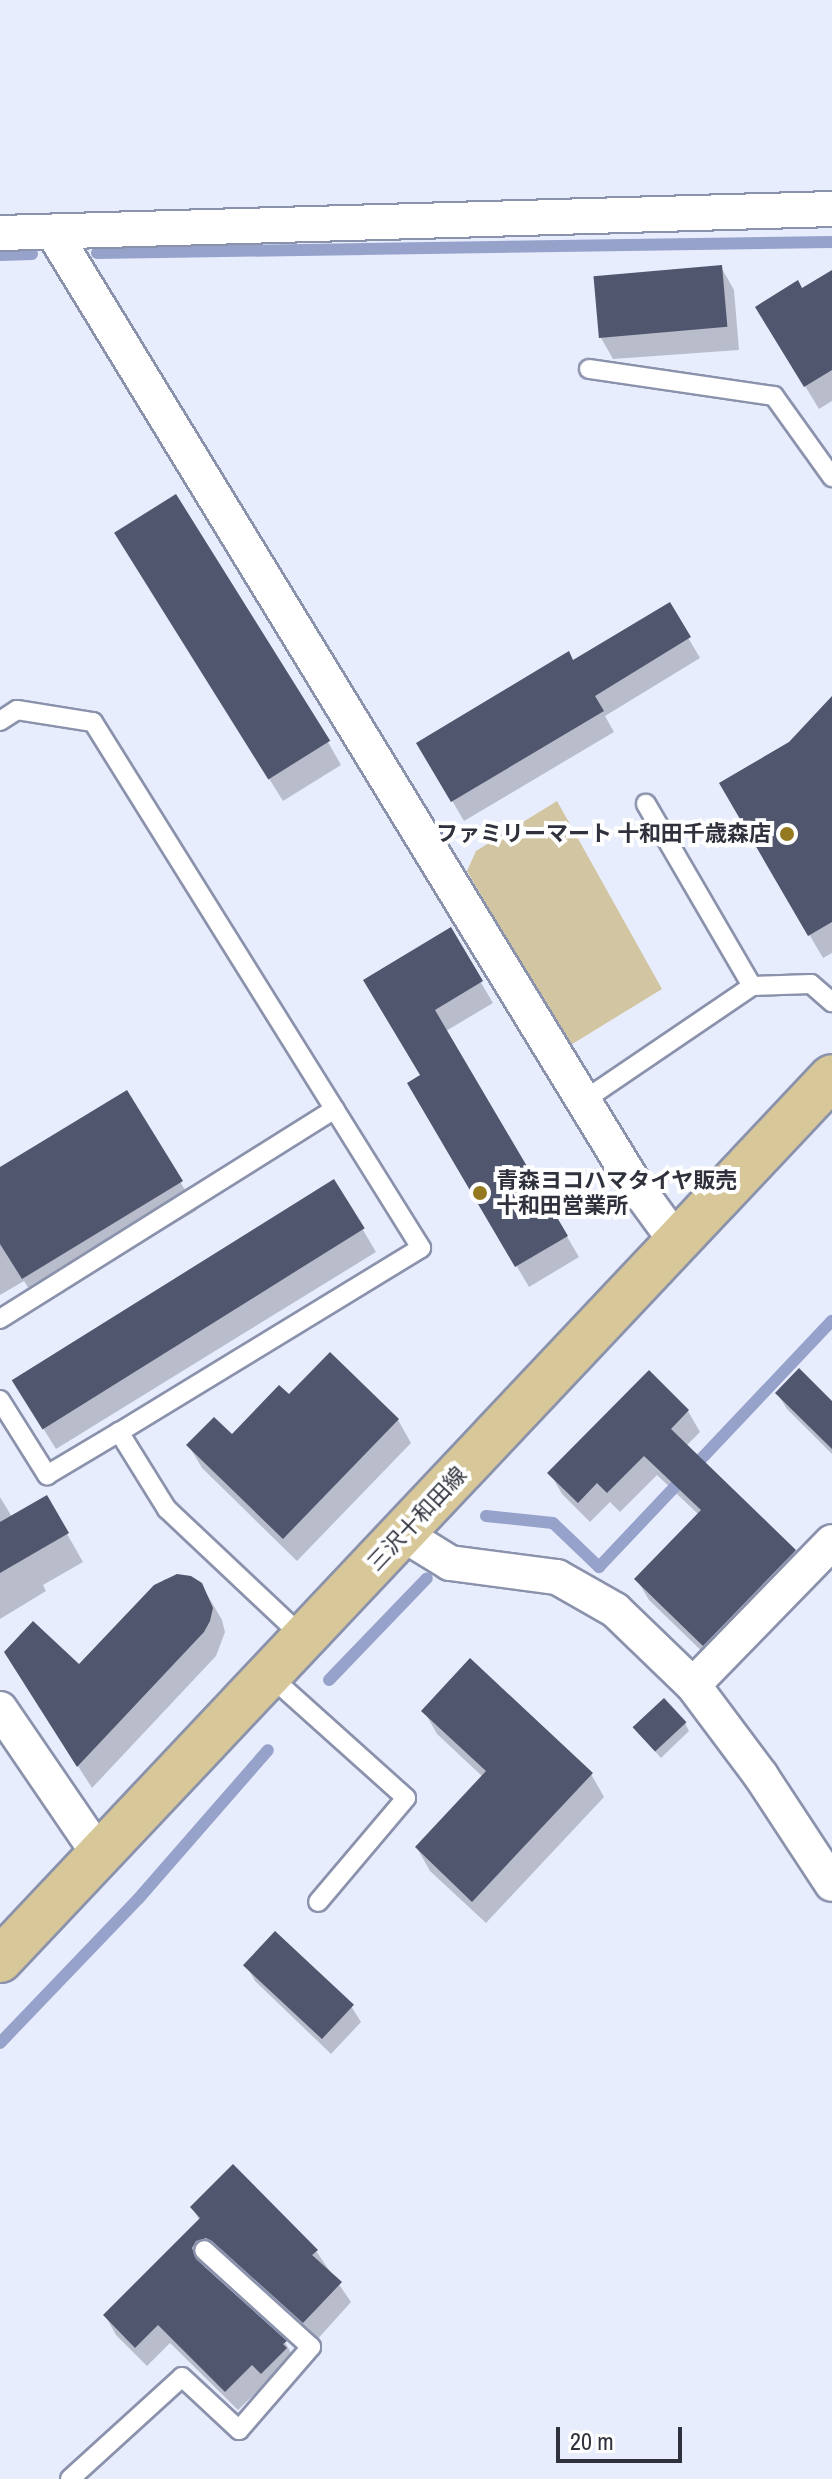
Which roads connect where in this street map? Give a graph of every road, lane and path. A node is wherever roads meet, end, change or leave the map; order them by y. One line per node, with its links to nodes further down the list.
1 (832, 209): 2 (street)
2 (53, 232): 3 (street); 11 (street)
3 (0, 233)
4 (589, 369): 5 (lane)
5 (832, 477)
6 (0, 721): 12 (lane)
7 (646, 804): 8 (lane)
8 (752, 986): 9 (lane); 11 (lane)
9 (832, 1002)
10 (832, 1077): 13 (main road, 三沢十和田線)
11 (583, 1101): 13 (street)
12 (335, 1109): 14 (lane); 16 (lane)
13 (676, 1241): 17 (main road, 三沢十和田線)
14 (0, 1319)
15 (0, 1400): 16 (lane)
16 (119, 1432): 19 (lane)
17 (403, 1534): 19 (main road, 三沢十和田線); 21 (street)
18 (832, 1542): 21 (street)
19 (304, 1638): 20 (main road, 三沢十和田線)
20 (269, 1675): 23 (main road, 三沢十和田線); 25 (lane)
21 (693, 1685): 24 (street)
22 (0, 1709): 23 (street)
23 (99, 1854): 26 (main road, 三沢十和田線)
24 (832, 1884)
25 (318, 1902)
26 (0, 1960)
27 (204, 2250): 28 (lane)
28 (70, 2479)

